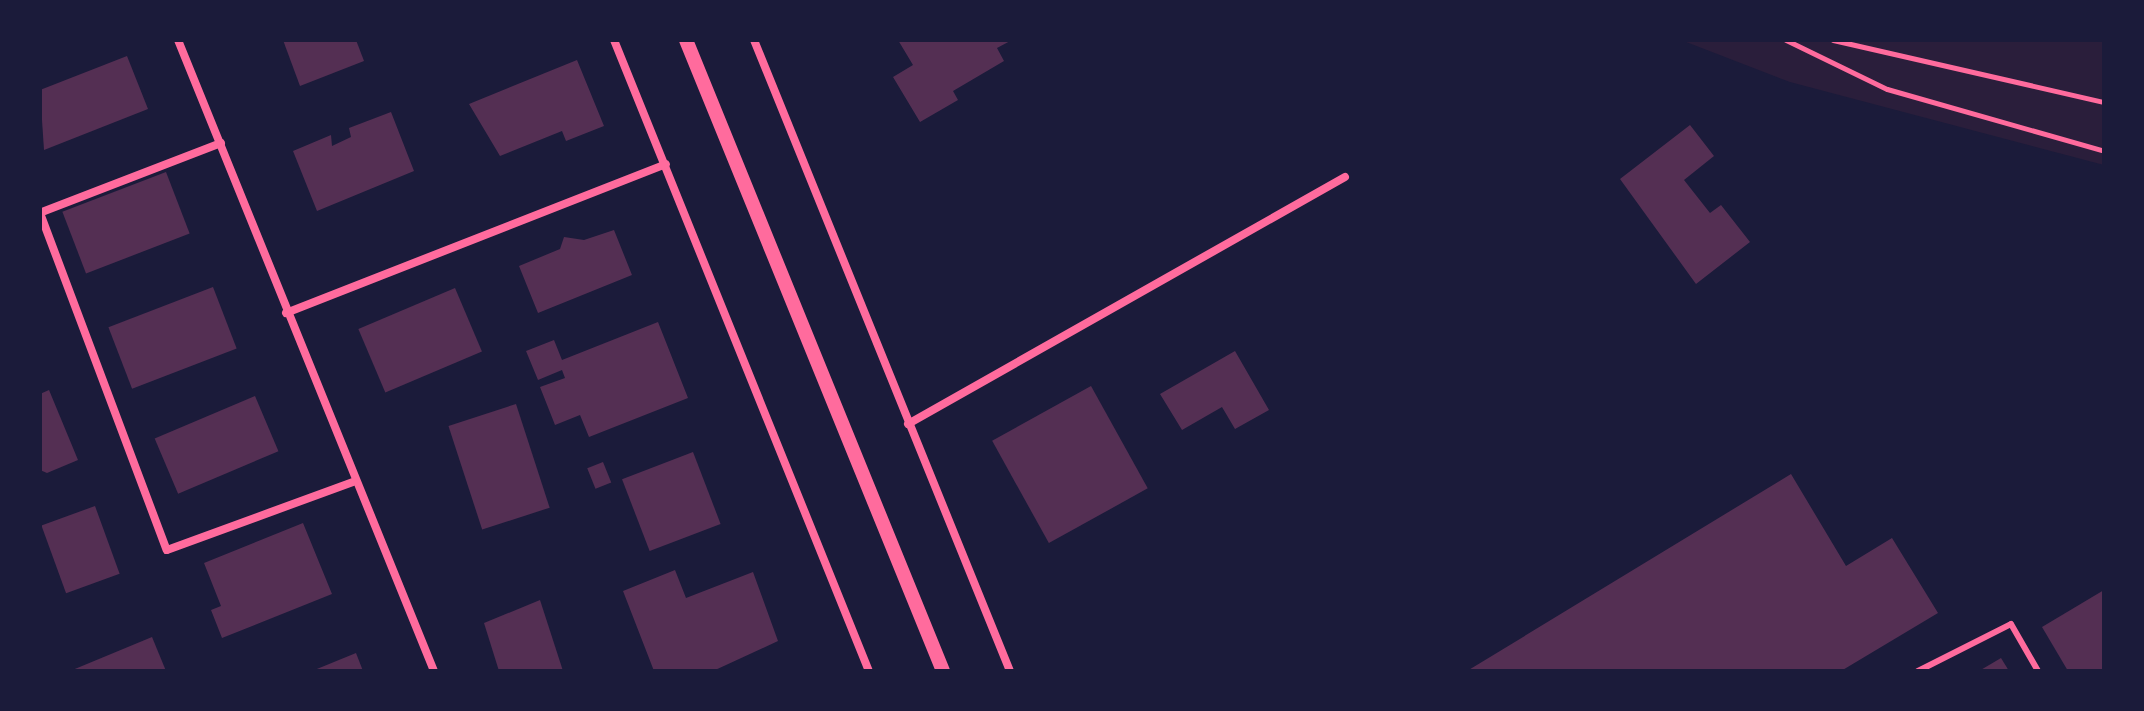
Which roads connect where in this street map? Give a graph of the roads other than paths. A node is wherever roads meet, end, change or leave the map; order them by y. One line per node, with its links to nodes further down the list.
1 (178, 40): 5 (street)
2 (614, 40): 6 (street)
3 (686, 40): 13 (street)
4 (754, 40): 9 (street)
5 (221, 143): 8 (street); 10 (street)
6 (666, 164): 8 (street); 12 (street)
7 (1345, 177): 9 (street)
8 (286, 313): 10 (street)
9 (908, 424): 14 (street)
10 (353, 482): 11 (street)
11 (434, 671)
12 (869, 671)
13 (943, 671)
14 (1010, 671)
15 (1918, 671): 16 (lane)
16 (2038, 671)

